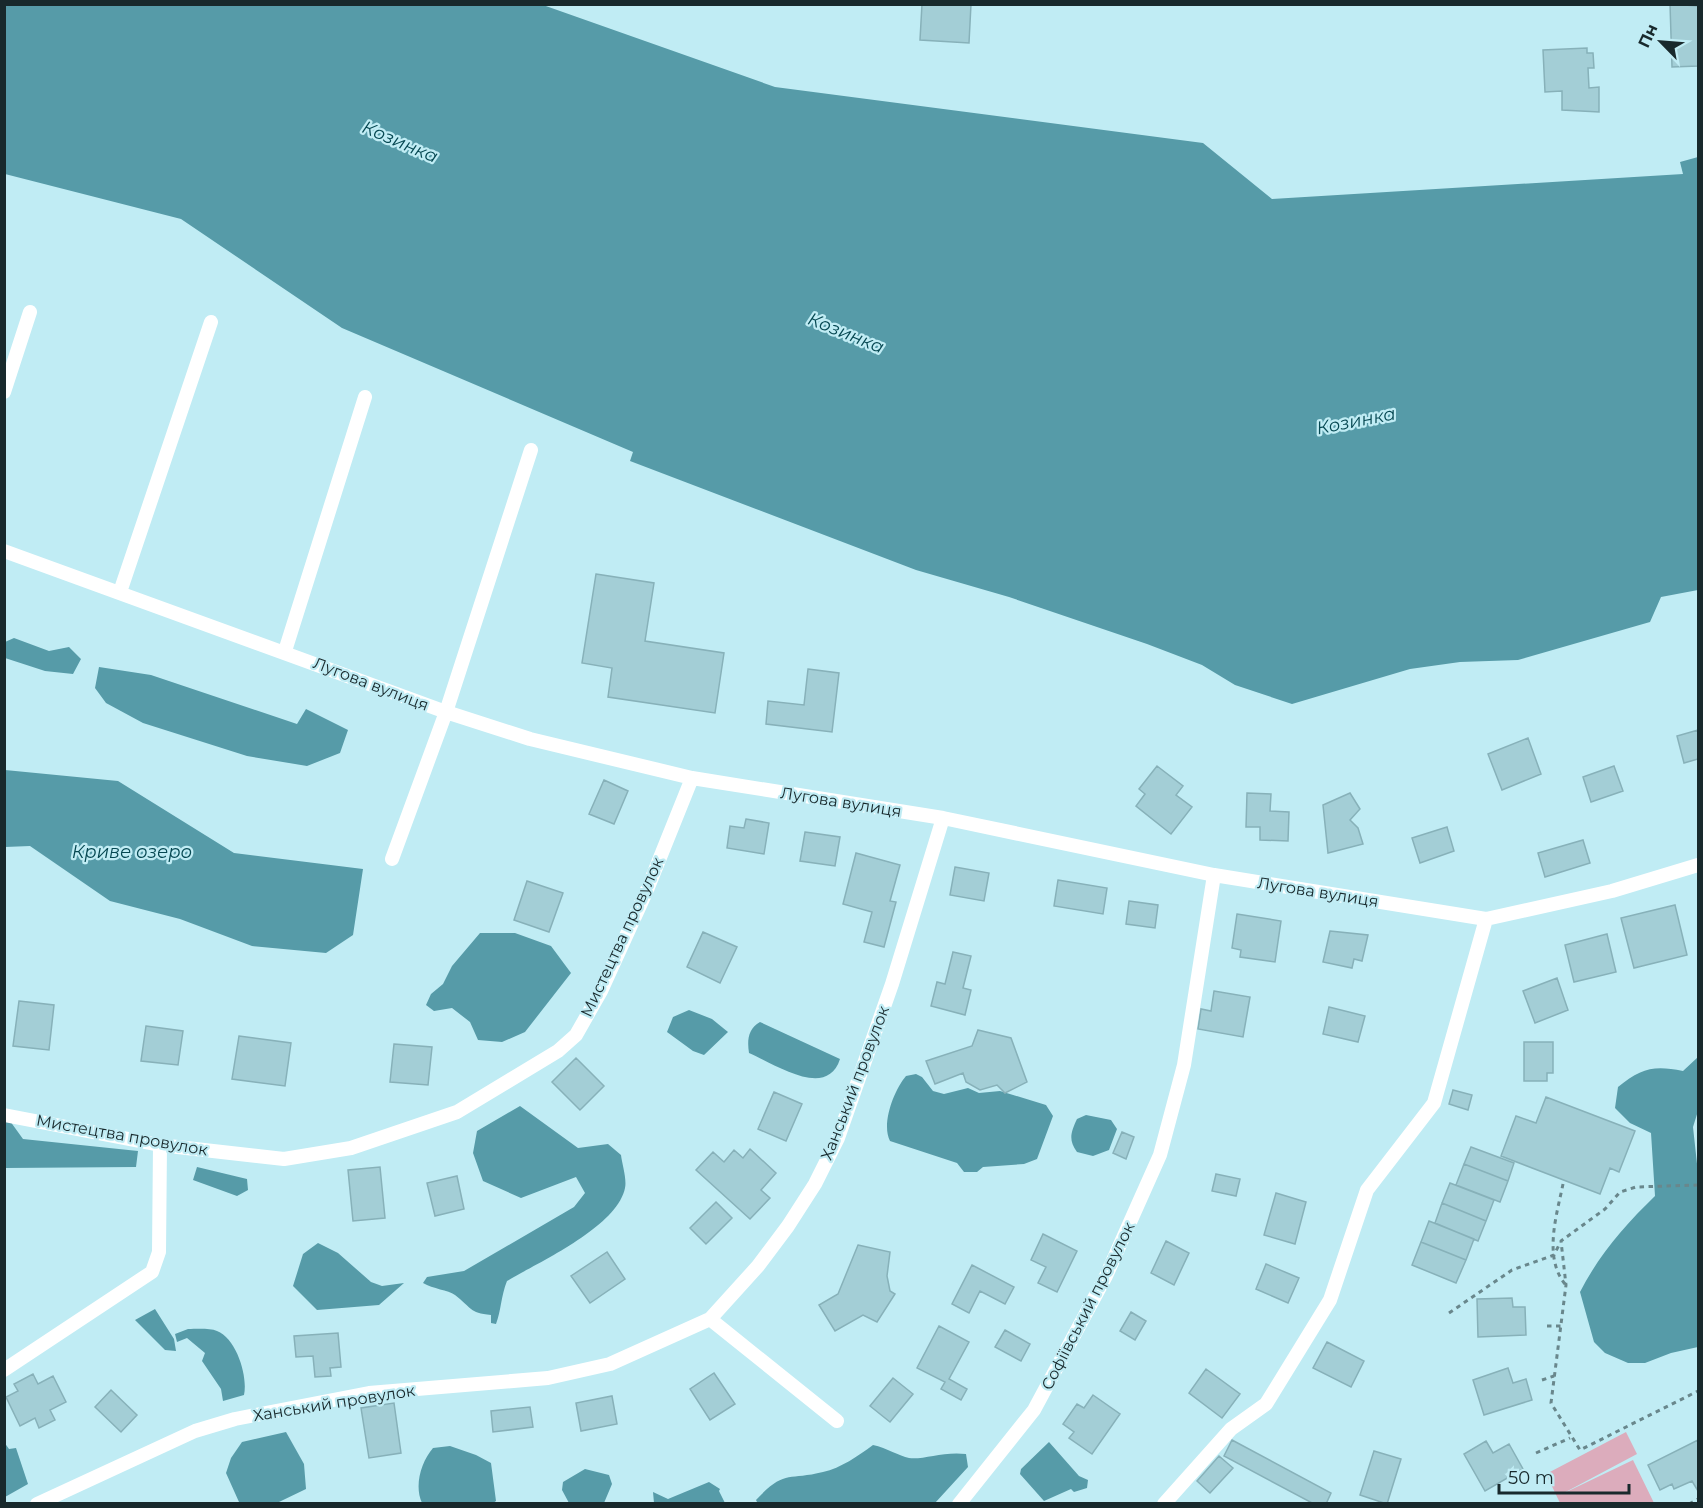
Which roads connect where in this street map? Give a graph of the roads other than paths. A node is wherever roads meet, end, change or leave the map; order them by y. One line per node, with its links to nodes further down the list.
1 (30, 312): 3 (street)
2 (211, 322): 7 (street)
3 (4, 392)
4 (365, 397): 8 (street)
5 (531, 450): 9 (street)
6 (4, 551): 7 (street, Лугова вулиця)
7 (120, 592): 8 (street, Лугова вулиця)
8 (285, 651): 9 (street, Лугова вулиця)
9 (446, 712): 10 (street, Лугова вулиця); 12 (street)
10 (692, 778): 11 (street, Лугова вулиця); 17 (street, Мистецтва провулок)
11 (943, 818): 14 (street, Лугова вулиця); 18 (street, Ханський провулок)
12 (392, 859)
13 (1698, 865): 15 (street, Лугова вулиця)
14 (1214, 875): 15 (street, Лугова вулиця); 22 (street, Софіївський провулок)
15 (1486, 919): 23 (street)
16 (4, 1115): 17 (street, Мистецтва провулок)
17 (160, 1145): 19 (street)
18 (710, 1319): 20 (street); 21 (street, Ханський провулок)
19 (4, 1370)
20 (837, 1420)
21 (37, 1503)
22 (960, 1503)
23 (1164, 1503)

